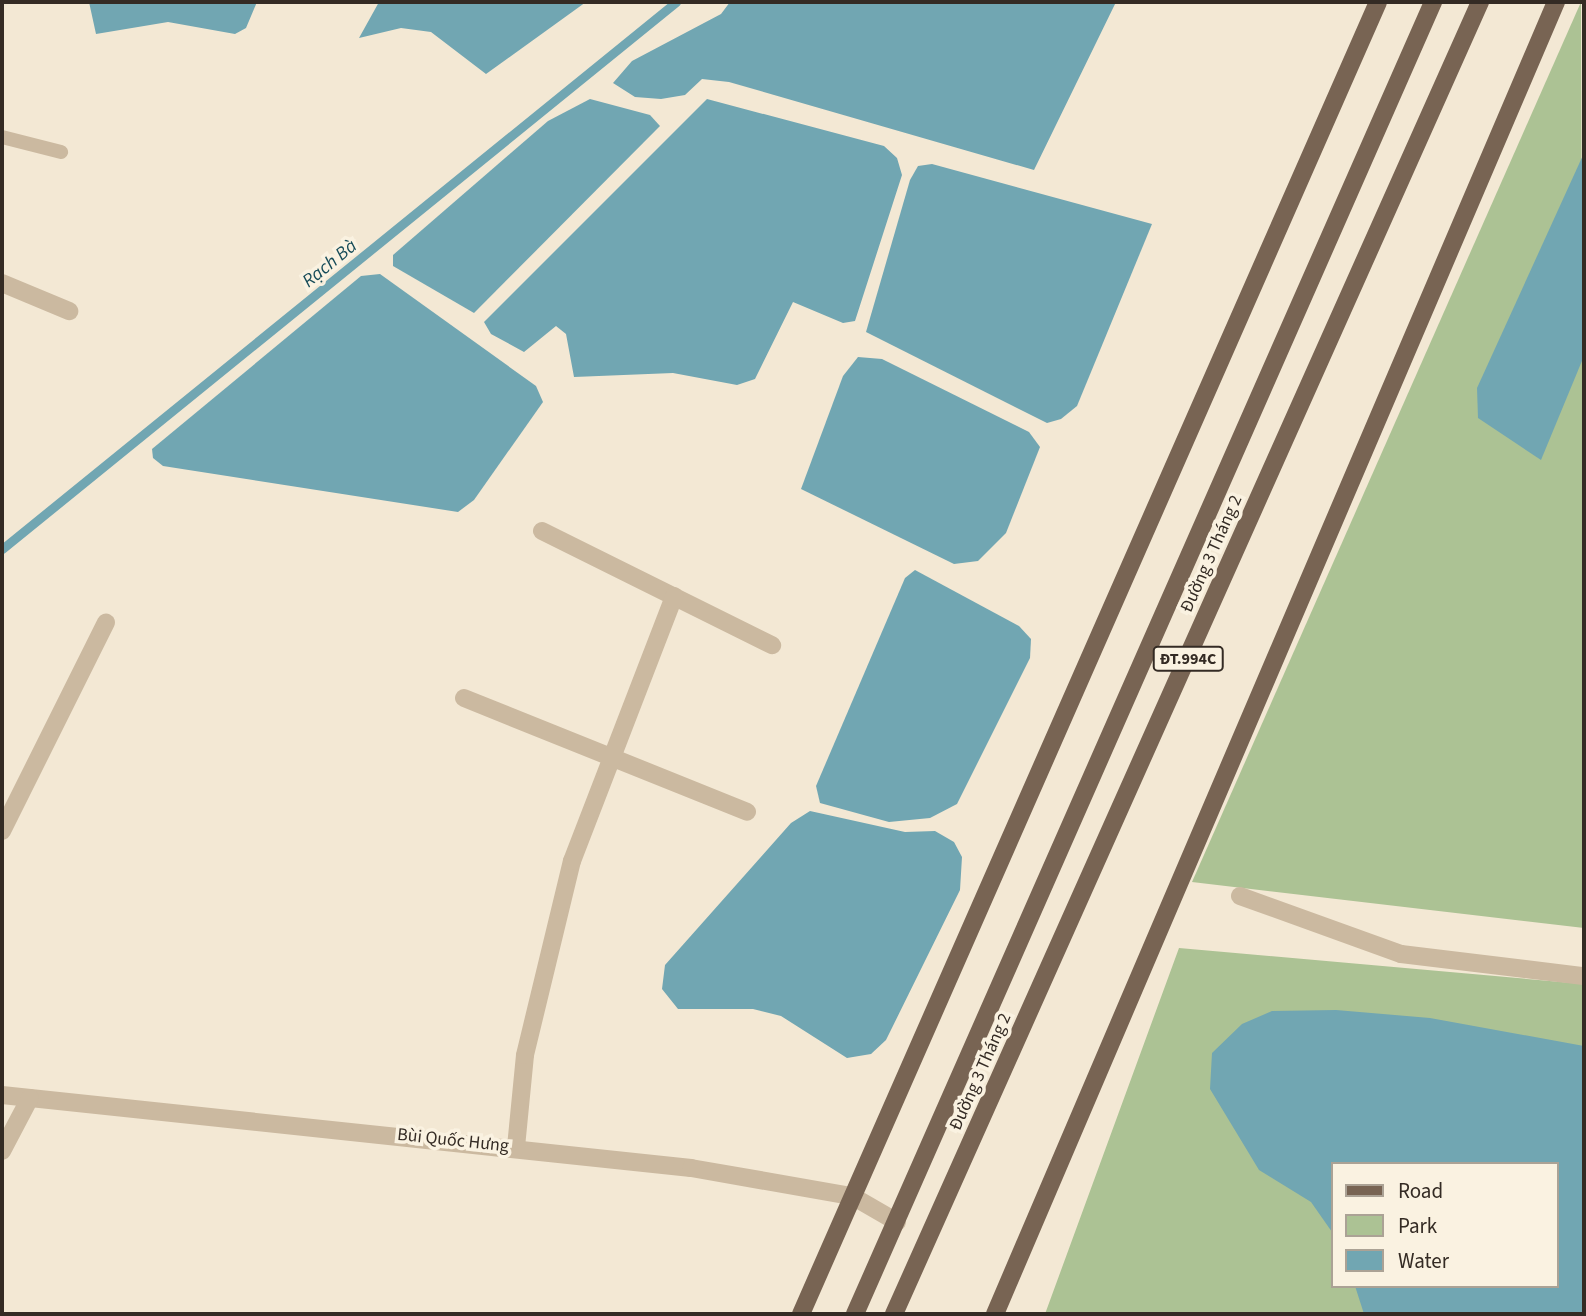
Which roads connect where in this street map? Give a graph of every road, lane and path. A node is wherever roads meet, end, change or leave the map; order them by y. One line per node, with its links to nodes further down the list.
1 (1378, 2): 23 (main road)
2 (1433, 2): 24 (main road, Đường 3 Tháng 2 / ĐT.994C)
3 (1480, 2): 27 (main road, Đường 3 Tháng 2 / ĐT.994C)
4 (1556, 2): 28 (main road)
5 (2, 137): 6 (lane)
6 (61, 152)
7 (2, 283): 8 (street)
8 (69, 311)
9 (542, 531): 10 (street)
10 (674, 596): 12 (street); 14 (street)
11 (106, 622): 16 (street)
12 (772, 645)
13 (464, 698): 14 (street)
14 (608, 757): 15 (street); 21 (street)
15 (747, 812)
16 (2, 831)
17 (1240, 896): 18 (street)
18 (1584, 976)
19 (2, 1095): 20 (street, Bùi Quốc Hưng)
20 (30, 1097): 21 (street, Bùi Quốc Hưng); 22 (street)
21 (516, 1147): 23 (street, Bùi Quốc Hưng)
22 (2, 1151)
23 (852, 1196): 24 (street, Bùi Quốc Hưng); 25 (main road)
24 (897, 1222): 26 (main road, Đường 3 Tháng 2 / ĐT.994C)
25 (801, 1314)
26 (855, 1314)
27 (894, 1314)
28 (995, 1314)

